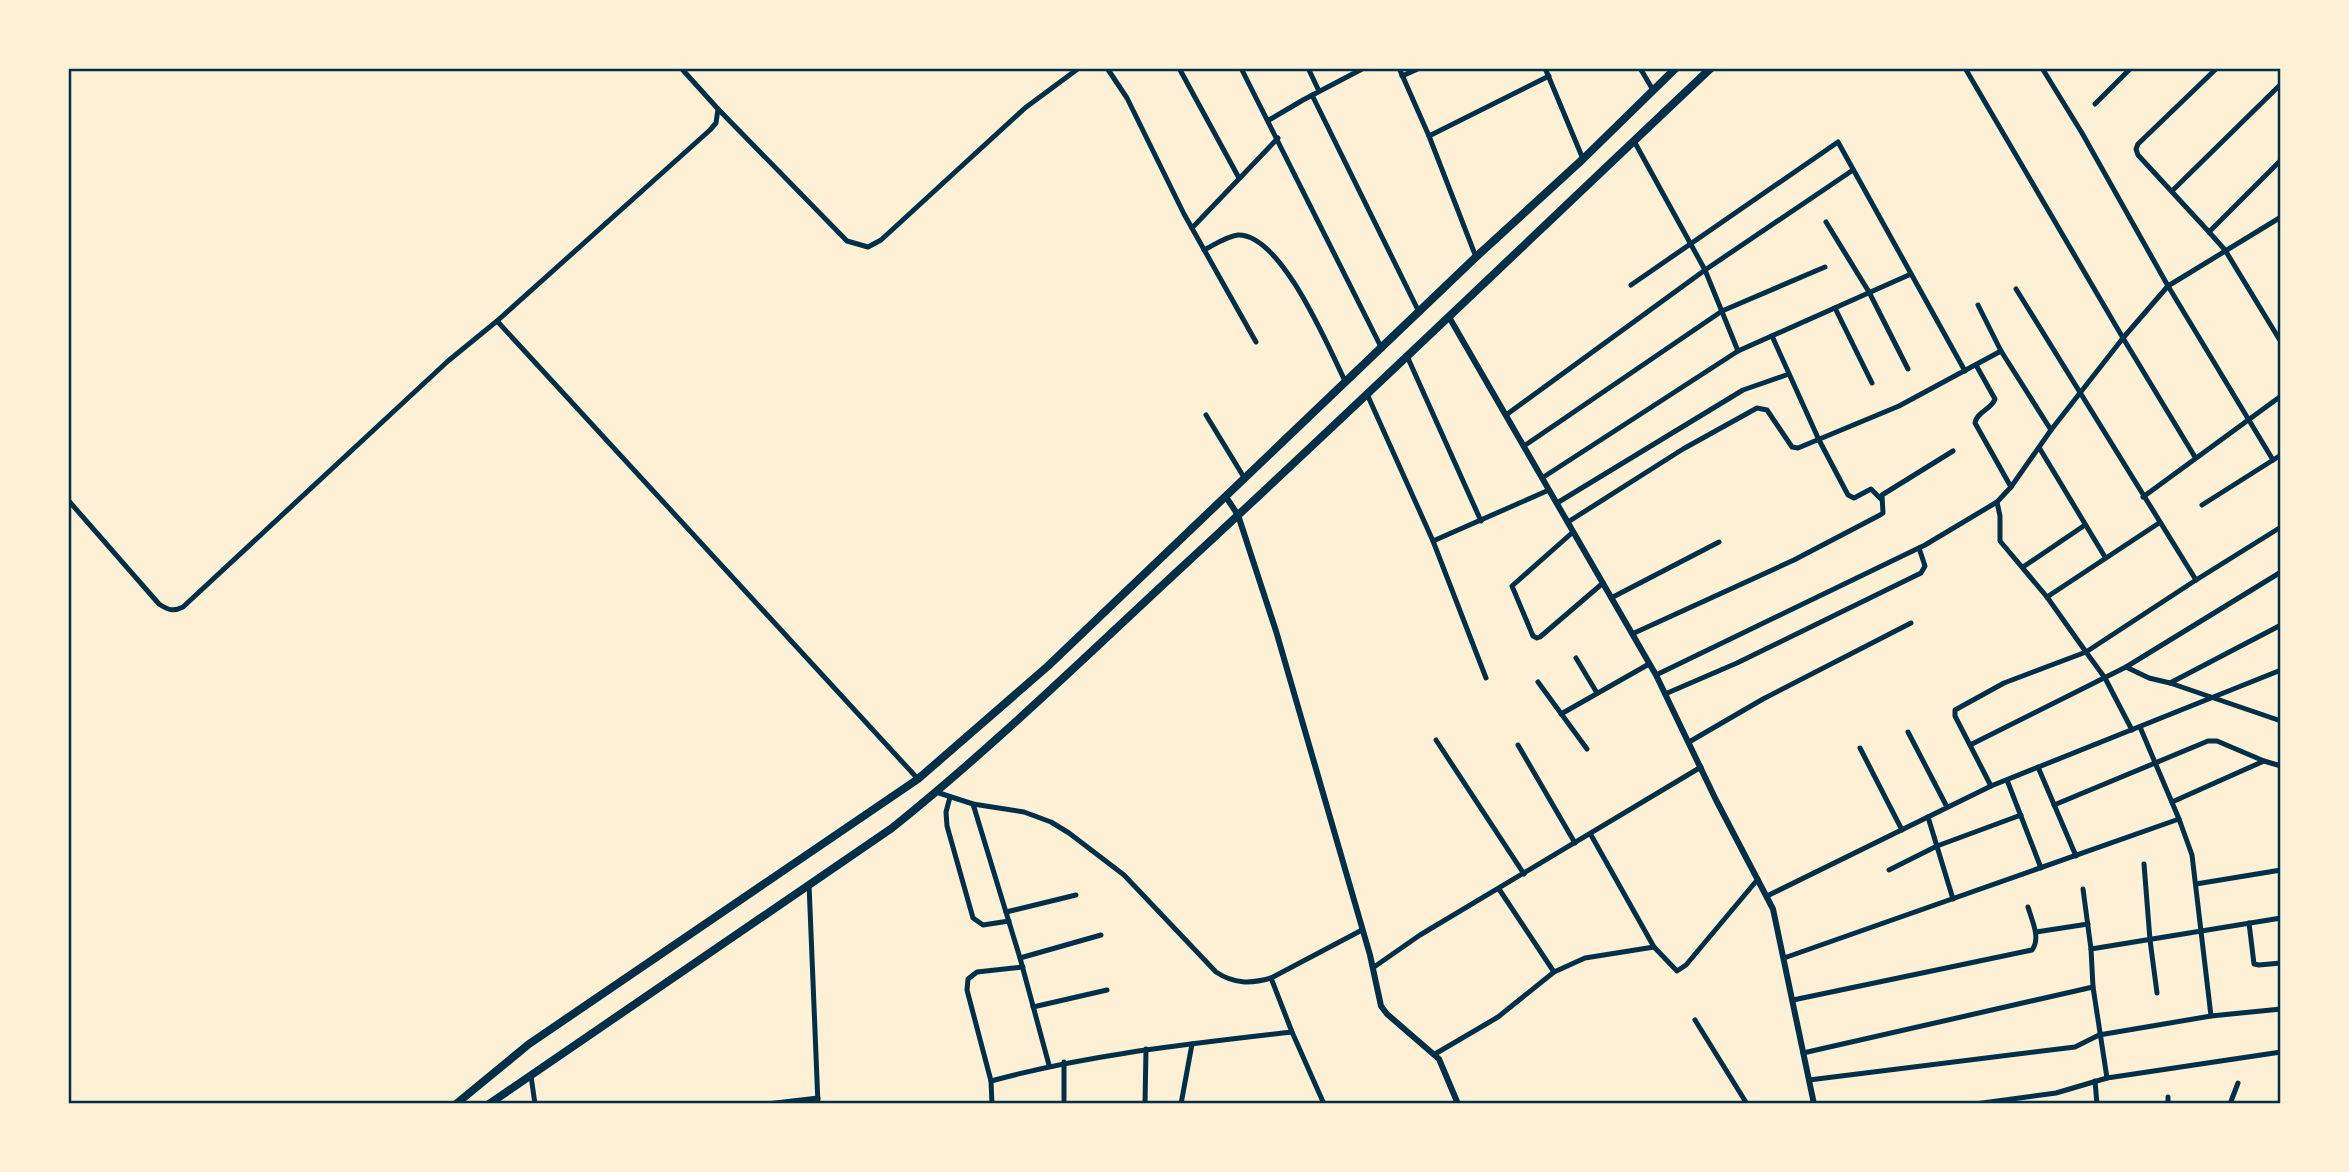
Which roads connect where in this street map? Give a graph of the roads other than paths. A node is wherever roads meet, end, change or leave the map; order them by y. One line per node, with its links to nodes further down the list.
1 (681, 68): 26 (street)
2 (1079, 68): 26 (street)
3 (1107, 68): 38 (street)
4 (1179, 68): 34 (street)
5 (1241, 68): 27 (street)
6 (1308, 68): 23 (street)
7 (1364, 68): 18 (street)
8 (1399, 68): 19 (street)
9 (1420, 68): 19 (street)
10 (1545, 68): 20 (street)
11 (1640, 68): 22 (street)
12 (1676, 68): 22 (main road)
13 (1711, 68): 30 (main road)
14 (1965, 68): 58 (street)
15 (2042, 68): 48 (street)
16 (2132, 68): 25 (street)
17 (2217, 68): 35 (street)
18 (1355, 70): 23 (street)
19 (1402, 76): 28 (street)
20 (1549, 76): 28 (street); 31 (street)
21 (2281, 84): 35 (street)
22 (1653, 90): 31 (main road)
23 (1319, 91): 24 (street)
24 (1312, 95): 27 (street); 54 (street)
25 (2095, 104)
26 (718, 109): 56 (street)
27 (1269, 120): 29 (street)
28 (1429, 136): 43 (street)
29 (1278, 138): 34 (street); 61 (street)
30 (1634, 141): 40 (street); 55 (main road)
31 (1583, 159): 43 (main road)
32 (2281, 160): 39 (street)
33 (1853, 170): 40 (street); 45 (street); 46 (street)
34 (1239, 178): 38 (street)
35 (2172, 191): 39 (street)
36 (2281, 217): 42 (street)
37 (1826, 222): 50 (street)
38 (1192, 228): 41 (street)
39 (2209, 232): 42 (street)
40 (1690, 245): 45 (street); 47 (street)
41 (1204, 250): 59 (street); 69 (street)
42 (2225, 250): 48 (street); 60 (street)
43 (1476, 257): 54 (main road)
44 (1825, 267): 53 (street)
45 (1705, 270): 53 (street); 75 (street)
46 (1911, 274): 50 (street); 67 (street)
47 (1631, 285)
48 (2168, 286): 58 (street); 76 (street)
49 (2016, 289): 71 (street)
50 (1869, 292): 52 (street); 66 (street)
51 (1978, 305): 63 (street)
52 (1835, 308): 57 (street); 70 (street)
53 (1722, 311): 62 (street); 79 (street)
54 (1419, 312): 61 (main road)
55 (1449, 317): 64 (main road); 75 (street)
56 (497, 321): 92 (street); 145 (street)
57 (1772, 336): 62 (street); 68 (street)
58 (2123, 338): 71 (street); 83 (street)
59 (1256, 342)
60 (2281, 342)
61 (1382, 349): 69 (main road)
62 (1738, 351): 85 (street)
63 (2001, 351): 65 (street); 77 (street)
64 (1408, 356): 72 (main road); 97 (street)
65 (1976, 365): 67 (street); 87 (street)
66 (1908, 369)
67 (1965, 371): 78 (street)
68 (1789, 374): 78 (street); 94 (street)
69 (1346, 383): 86 (main road)
70 (1872, 383)
71 (2080, 392): 77 (street); 90 (street)
72 (1367, 394): 96 (main road); 103 (street)
73 (2281, 396): 76 (street)
74 (1206, 415): 86 (street)
75 (1506, 415): 79 (street)
76 (2250, 418): 83 (street); 84 (street)
77 (2051, 430): 80 (street)
78 (1819, 440): 91 (street); 98 (street)
79 (1524, 446): 85 (street)
80 (2040, 449): 87 (street); 100 (street)
81 (1953, 451): 91 (street)
82 (2281, 455): 84 (street)
83 (2195, 457): 90 (street)
84 (2273, 460): 95 (street)
85 (1542, 478): 88 (street)
86 (1245, 479): 89 (main road)
87 (2011, 487): 93 (street)
88 (1549, 490): 94 (street); 97 (street)
89 (1226, 497): 96 (street); 145 (main road)
90 (2143, 497): 99 (street)
91 (1881, 499): 115 (street)
92 (68, 500)
93 (1997, 502): 105 (street); 107 (street)
94 (1557, 503): 98 (street)
95 (2202, 505)
96 (1238, 515): 148 (main road); 181 (street)
97 (1481, 522): 103 (street)
98 (1568, 522): 102 (street)
99 (2159, 523): 106 (street); 109 (street)
100 (2085, 525): 106 (street); 107 (street)
101 (2281, 527): 109 (street)
102 (1573, 532): 110 (street); 110 (street)
103 (1433, 541): 122 (street)
104 (1719, 542): 112 (street)
105 (1919, 548): 121 (street); 127 (street)
106 (2105, 557): 111 (street)
107 (2023, 567): 111 (street)
108 (2281, 572): 119 (street)
109 (2196, 580): 116 (street)
110 (1603, 583): 112 (street)
111 (2047, 597): 116 (street)
112 (1611, 598): 115 (street)
113 (1911, 623): 135 (street)
114 (2281, 625): 125 (street)
115 (1632, 634): 118 (street)
116 (2087, 652): 123 (street); 136 (street)
117 (1576, 658): 126 (street)
118 (1649, 664): 121 (street); 126 (street)
119 (2126, 667): 123 (street); 125 (street)
120 (2281, 670): 128 (street)
121 (1656, 675): 127 (street)
122 (1486, 678)
123 (2105, 678): 132 (street); 136 (street)
124 (1538, 682): 129 (street)
125 (2170, 683): 128 (street)
126 (1597, 693): 129 (street)
127 (1665, 694): 135 (street)
128 (2213, 698): 130 (street); 131 (street)
129 (1562, 714): 139 (street)
130 (2281, 721)
131 (2140, 727): 132 (street); 141 (street)
132 (2132, 730): 144 (street)
133 (1908, 732): 153 (street)
134 (1436, 740): 166 (street)
135 (1689, 742): 143 (street)
136 (1970, 745): 147 (street)
137 (1518, 746): 159 (street)
138 (1860, 748): 157 (street)
139 (1587, 749)
140 (2264, 761): 141 (street); 142 (street); 150 (street)
141 (2155, 762): 150 (street); 152 (street)
142 (2281, 766)
143 (1701, 767): 158 (street); 167 (street)
144 (2038, 767): 146 (street); 152 (street)
145 (918, 779): 219 (main road)
146 (2007, 780): 147 (street); 154 (street)
147 (1991, 786): 153 (street)
148 (936, 792): 149 (street); 168 (main road)
149 (950, 797): 151 (street); 178 (street)
150 (2172, 802): 156 (street)
151 (973, 804): 176 (street); 194 (street)
152 (2054, 805): 161 (street)
153 (1947, 807): 155 (street)
154 (2021, 815): 160 (street); 163 (street)
155 (1928, 817): 157 (street); 160 (street)
156 (2179, 819): 161 (street); 169 (street)
157 (1902, 830): 173 (street)
158 (1591, 835): 159 (street); 186 (street)
159 (1575, 844): 166 (street)
160 (1937, 846): 164 (street); 174 (street)
161 (2076, 856): 163 (street)
162 (2144, 864): 185 (street)
163 (2041, 868): 174 (street)
164 (1889, 870)
165 (2281, 870): 169 (street)
166 (1524, 874): 170 (street)
167 (1758, 879): 173 (street); 186 (street)
168 (809, 884): 212 (main road); 218 (street)
169 (2196, 884): 183 (street)
170 (1499, 889): 192 (street); 193 (street)
171 (2083, 889): 180 (street)
172 (1076, 895): 176 (street)
173 (1767, 896): 189 (street)
174 (1953, 899): 189 (street)
175 (2028, 907): 182 (street)
176 (1006, 912): 178 (street)
177 (2281, 918): 179 (street)
178 (1009, 921): 188 (street)
179 (2249, 923): 183 (street); 190 (street)
180 (2088, 924): 182 (street); 187 (street)
181 (1362, 930): 192 (street); 194 (street)
182 (2036, 932): 198 (street)
183 (2201, 932): 185 (street); 201 (street)
184 (1101, 935): 188 (street)
185 (2150, 940): 187 (street); 197 (street)
186 (1654, 947): 193 (street)
187 (2091, 949): 195 (street)
188 (1020, 958): 191 (street)
189 (1784, 958): 198 (street)
190 (2281, 963)
191 (1023, 967): 199 (street); 215 (street)
192 (1374, 967): 209 (street)
193 (1554, 972): 209 (street)
194 (1271, 978): 203 (street)
195 (2093, 988): 204 (street); 208 (street)
196 (1107, 990): 199 (street)
197 (2157, 993)
198 (1793, 1000): 208 (street)
199 (1033, 1007): 211 (street)
200 (2281, 1009): 201 (street)
201 (2211, 1016): 204 (street)
202 (1695, 1020): 229 (street)
203 (1292, 1032): 205 (street); 227 (street)
204 (2099, 1035): 213 (street); 214 (street)
205 (1192, 1044): 206 (street); 226 (street)
206 (1146, 1049): 210 (street); 225 (street)
207 (2281, 1052): 213 (street)
208 (1803, 1053): 214 (street)
209 (1435, 1054): 228 (street)
210 (1064, 1062): 211 (street); 224 (street)
211 (1049, 1065): 215 (street)
212 (531, 1075): 220 (main road); 221 (street)
213 (2107, 1078): 216 (street)
214 (1809, 1080): 230 (street)
215 (991, 1081): 223 (street)
216 (2095, 1081): 231 (street); 232 (street)
217 (2238, 1083): 233 (street)
218 (818, 1101): 222 (street)
219 (456, 1104)
220 (489, 1104)
221 (535, 1104)
222 (767, 1104)
223 (992, 1104)
224 (1064, 1104)
225 (1145, 1104)
226 (1181, 1104)
227 (1324, 1104)
228 (1458, 1104)
229 (1747, 1104)
230 (1814, 1104)
231 (1975, 1104)
232 (2097, 1104)
233 (2230, 1104)

